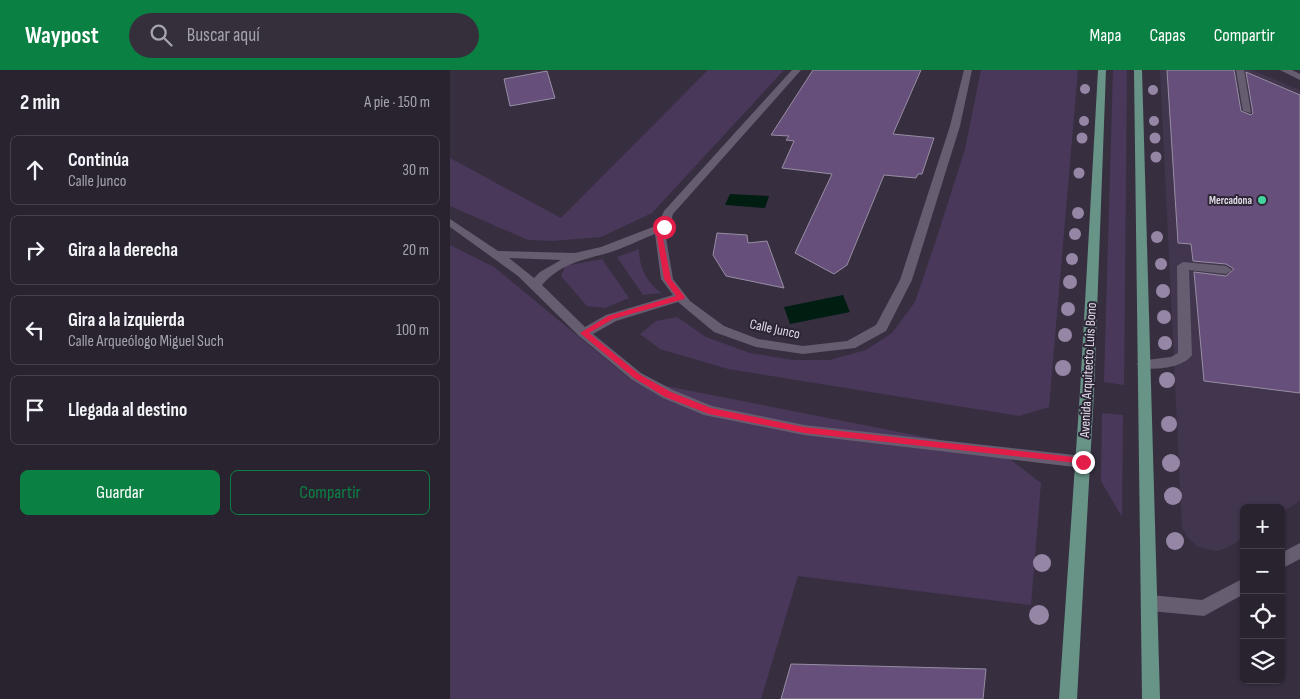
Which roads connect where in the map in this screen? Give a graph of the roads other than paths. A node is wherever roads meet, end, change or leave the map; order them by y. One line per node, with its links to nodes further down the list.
1 (797, 70): 10 (street, Calle Junco)
2 (968, 70): 15 (street, Calle Junco)
3 (1102, 70): 18 (main road, Avenida Arquitecto Luis Bono)
4 (1138, 70): 17 (main road)
5 (1240, 70): 8 (street)
6 (1284, 70): 7 (street)
7 (1300, 77)
8 (1248, 111)
9 (450, 222): 11 (street)
10 (664, 227): 12 (street); 15 (street, Calle Junco)
11 (499, 254): 12 (street); 14 (street)
12 (575, 257): 14 (street)
13 (1226, 270): 17 (street)
14 (535, 286): 16 (street)
15 (681, 297): 16 (street)
16 (584, 333): 18 (street)
17 (1144, 364): 22 (main road)
18 (1083, 462): 23 (main road, Avenida Arquitecto Luis Bono)
19 (1300, 550): 20 (street)
20 (1285, 559)
21 (1240, 587): 22 (street)
22 (1150, 603): 24 (main road)
23 (1068, 699)
24 (1151, 699)

